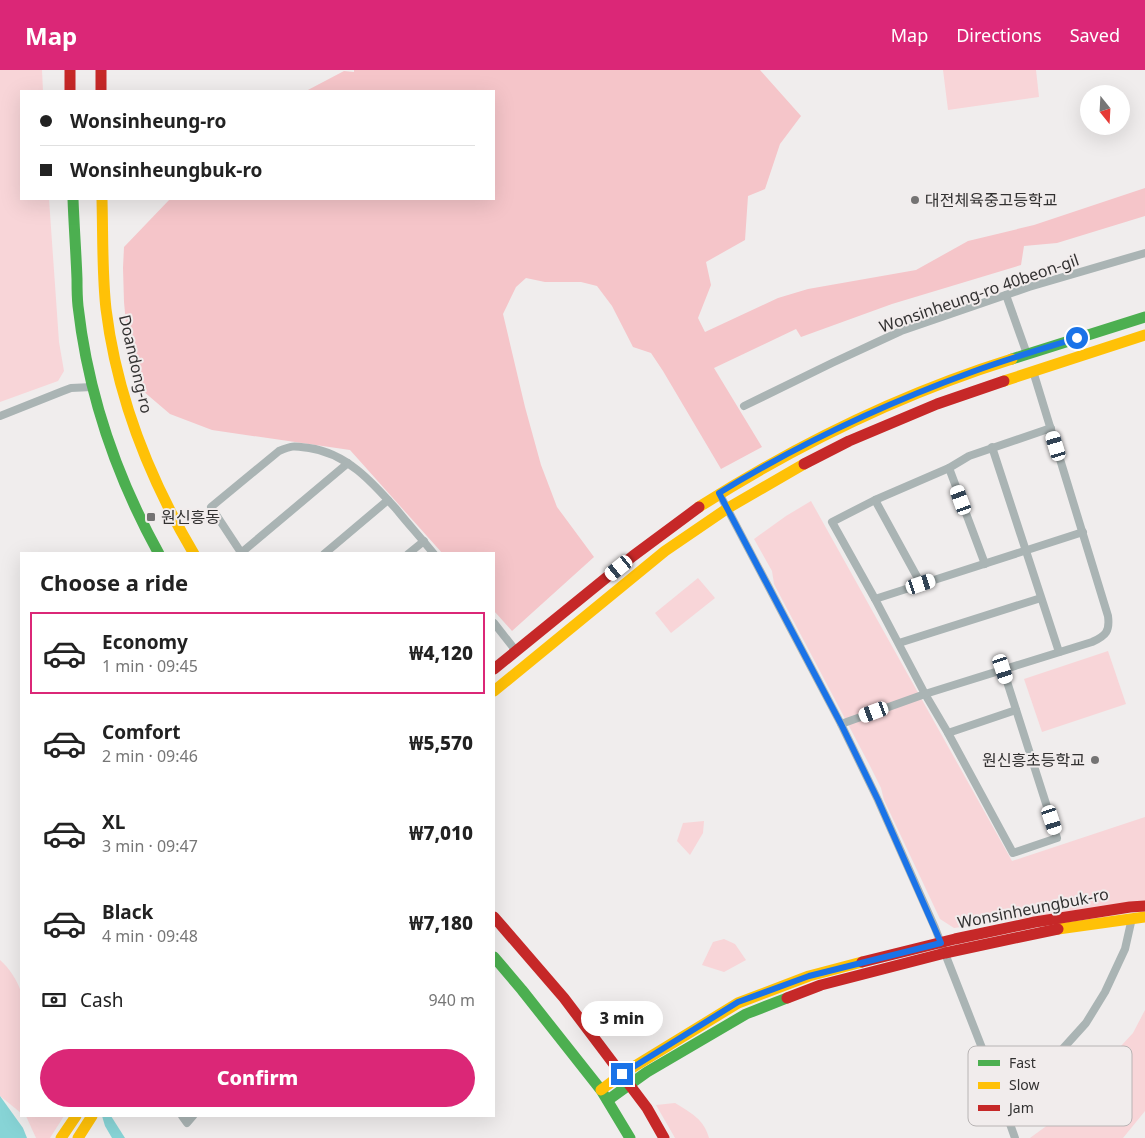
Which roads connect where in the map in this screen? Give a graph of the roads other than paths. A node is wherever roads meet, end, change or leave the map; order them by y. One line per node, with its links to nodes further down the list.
1 (70, 70): 3 (street)
2 (101, 70): 4 (street)
3 (70, 90)
4 (101, 90)
5 (73, 200): 13 (street)
6 (102, 200): 28 (street, Doandong-ro)
7 (1145, 252): 8 (street, Wonsinheung-ro 40beon-gil)
8 (1006, 295): 11 (street); 14 (street, Wonsinheung-ro 40beon-gil)
9 (1145, 317): 11 (street)
10 (1145, 335): 12 (street)
11 (1027, 354): 20 (street)
12 (1033, 371): 16 (street); 23 (street)
13 (92, 388): 15 (street); 27 (street)
14 (744, 406)
15 (0, 416)
16 (1051, 428): 17 (street); 24 (street)
17 (992, 448): 19 (street); 26 (street)
18 (348, 463): 21 (street); 29 (street); 30 (street)
19 (949, 468): 22 (street); 34 (street)
20 (719, 493): 23 (street); 40 (street)
21 (388, 500): 25 (street); 31 (street)
22 (875, 500): 35 (street); 37 (street)
23 (728, 508): 44 (street); 47 (street)
24 (1082, 532): 26 (street); 41 (street)
25 (424, 541): 32 (street); 33 (street)
26 (1026, 551): 34 (street); 36 (street)
27 (158, 552)
28 (193, 552)
29 (241, 552)
30 (243, 552)
31 (326, 552)
32 (410, 552)
33 (432, 552)
34 (985, 564): 35 (street)
35 (921, 584): 37 (street)
36 (1041, 598): 39 (street); 41 (street)
37 (876, 599): 39 (street)
38 (495, 624): 40 (street)
39 (899, 642): 45 (street)
40 (516, 651): 42 (street)
41 (1059, 652): 43 (street)
42 (495, 668)
43 (1003, 669): 45 (street); 46 (street)
44 (495, 690)
45 (925, 694): 47 (street); 48 (street)
46 (1016, 710): 48 (street); 48 (street)
47 (841, 724): 53 (street)
48 (948, 733)
49 (1145, 906): 53 (street, Wonsinheungbuk-ro)
50 (1145, 917): 52 (street, Wonsinheungbuk-ro)
51 (495, 918): 57 (street)
52 (1132, 918): 53 (street, Wonsinheungbuk-ro); 56 (street)
53 (943, 948): 55 (street); 57 (street, Wonsinheungbuk-ro); 58 (street, Wonsinheungbuk-ro)
54 (495, 958): 59 (street)
55 (981, 1046)
56 (1065, 1046)
57 (622, 1074): 58 (street); 59 (street, Wonsinheungbuk-ro)
58 (630, 1084): 60 (street, Wonsinheungbuk-ro); 69 (street)
59 (601, 1090): 60 (street)
60 (608, 1100): 68 (street)
61 (75, 1117): 66 (street)
62 (91, 1117): 67 (street)
63 (183, 1117): 64 (street)
64 (192, 1117)
65 (1010, 1126): 70 (street)
66 (61, 1138)
67 (78, 1138)
68 (630, 1138)
69 (664, 1138)
70 (1014, 1138)

